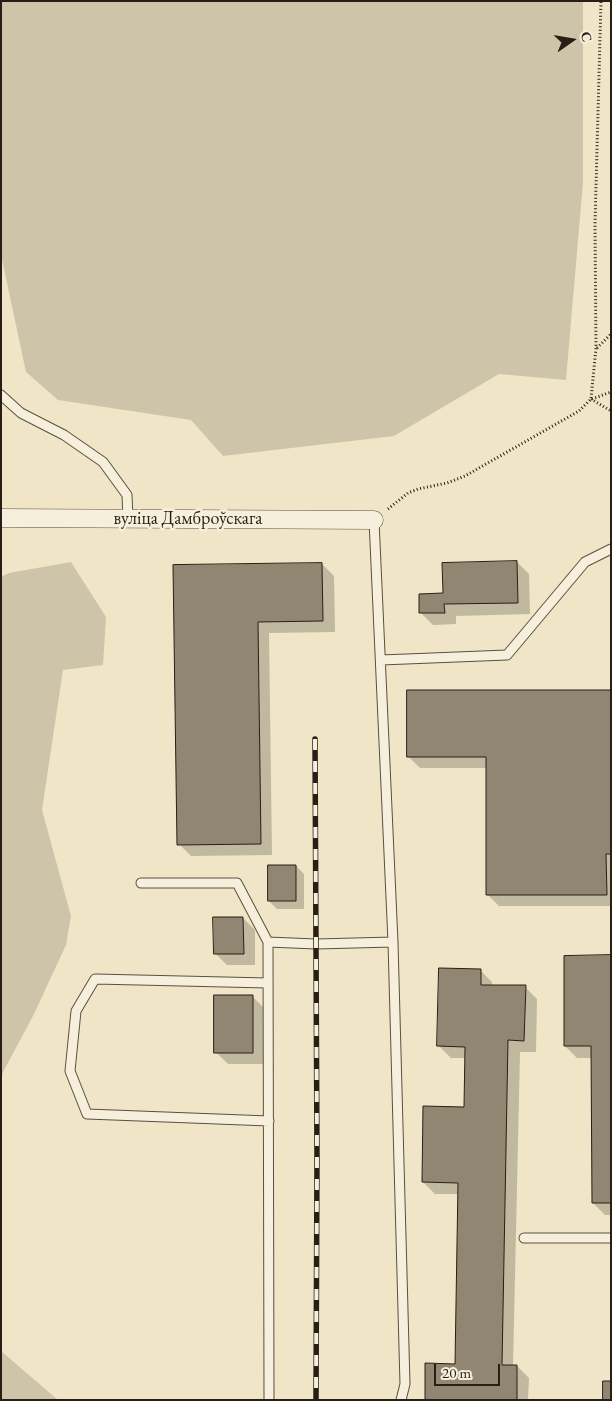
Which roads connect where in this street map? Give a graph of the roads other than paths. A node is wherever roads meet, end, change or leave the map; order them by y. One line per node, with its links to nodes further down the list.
1 (1, 396): 3 (lane)
2 (1, 518): 3 (street, вуліца Дамброўскага)
3 (128, 519): 4 (street, вуліца Дамброўскага)
4 (374, 520): 6 (lane)
5 (611, 549): 6 (lane)
6 (380, 660): 9 (lane)
7 (141, 883): 8 (lane)
8 (268, 942): 9 (lane); 10 (lane)
9 (394, 942): 15 (lane)
10 (268, 983): 11 (lane); 11 (lane)
11 (269, 1121): 14 (lane)
12 (524, 1238): 13 (lane)
13 (611, 1238)
14 (269, 1400)
15 (401, 1400)

